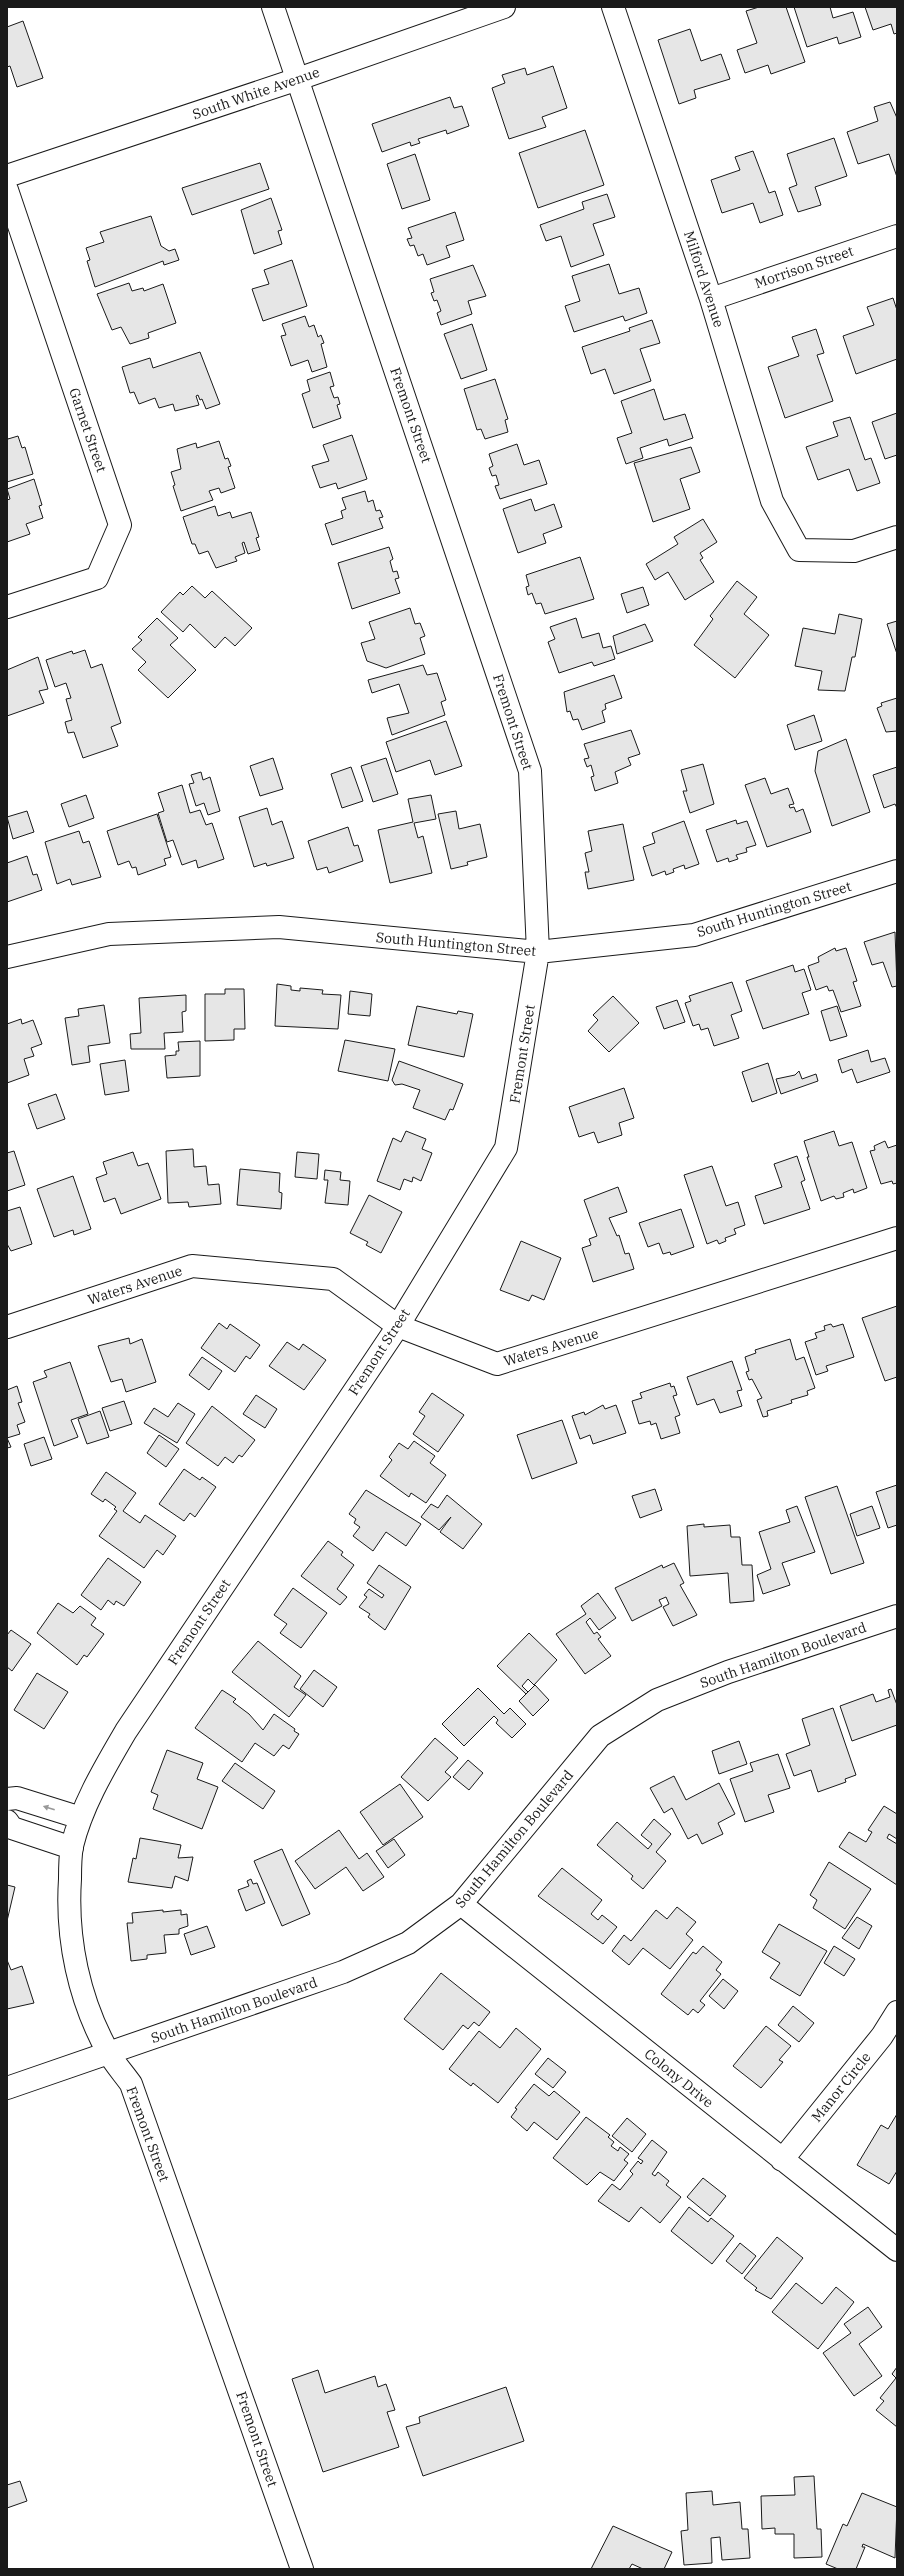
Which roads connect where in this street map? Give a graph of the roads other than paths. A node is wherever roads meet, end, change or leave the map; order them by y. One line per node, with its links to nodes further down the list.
1 (273, 7): 4 (street, Fremont Street)
2 (504, 7): 4 (street, South White Avenue)
3 (613, 7): 8 (street, Milford Avenue)
4 (298, 79): 5 (street, South White Avenue); 12 (street, Fremont Street)
5 (7, 176)
6 (7, 190): 10 (street, Garnet Street)
7 (897, 236): 8 (street, Morrison Street)
8 (711, 299): 9 (street, Milford Avenue)
9 (897, 537)
10 (7, 607)
11 (897, 871): 12 (street, South Huntington Street)
12 (538, 952): 13 (street, South Huntington Street); 15 (street, Fremont Street)
13 (7, 957)
14 (897, 1238): 15 (street, Waters Avenue)
15 (398, 1326): 16 (street, Waters Avenue); 19 (street, Fremont Street)
16 (7, 1327)
17 (897, 1616): 22 (street, South Hamilton Boulevard)
18 (7, 1799): 19 (street, one-way to 18)
19 (81, 1818): 21 (street, Fremont Street)
20 (7, 1820): 21 (street)
21 (72, 1848): 24 (street, Fremont Street)
22 (461, 1904): 24 (street, South Hamilton Boulevard); 26 (street, Colony Drive)
23 (897, 2012): 26 (street, Manor Circle)
24 (108, 2053): 25 (street, South Hamilton Boulevard); 28 (street, Fremont Street)
25 (7, 2088)
26 (782, 2160): 27 (street, Colony Drive)
27 (897, 2250)
28 (302, 2569)

